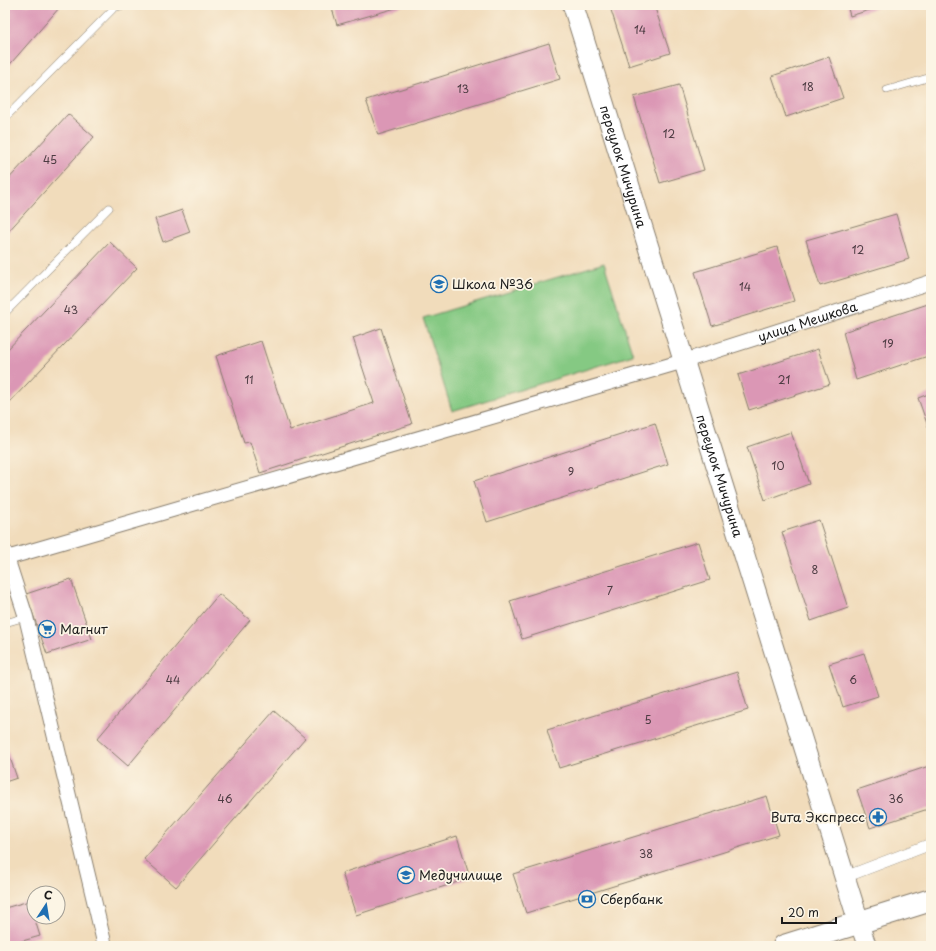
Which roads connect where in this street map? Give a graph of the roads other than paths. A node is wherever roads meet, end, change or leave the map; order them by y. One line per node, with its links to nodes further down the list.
1 (124, 5): 5 (lane)
2 (573, 5): 9 (main road, переулок Мичурина)
3 (931, 77): 4 (lane)
4 (887, 90)
5 (5, 118)
6 (109, 208): 8 (lane)
7 (931, 282): 9 (street, улица Мешкова)
8 (5, 313)
9 (684, 361): 10 (street, улица Мешкова); 14 (main road, переулок Мичурина)
10 (6, 555): 11 (street)
11 (26, 617): 12 (lane); 17 (street)
12 (5, 623)
13 (931, 844): 14 (street)
14 (845, 877): 16 (main road, переулок Мичурина)
15 (931, 900): 16 (main road)
16 (859, 923): 18 (main road); 19 (street, переулок Мичурина)
17 (105, 946)
18 (784, 946)
19 (867, 946)

